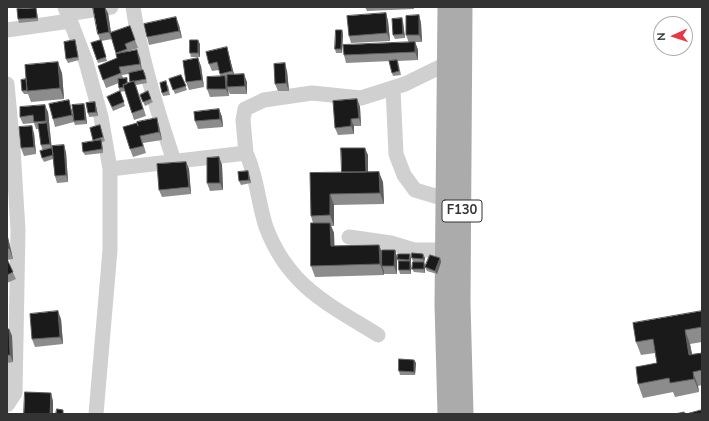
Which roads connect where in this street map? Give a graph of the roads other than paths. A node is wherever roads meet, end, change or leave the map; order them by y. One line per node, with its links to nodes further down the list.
1 (111, 7): 5 (street)
2 (133, 7): 12 (street)
3 (447, 7): 8 (main road, F130)
4 (463, 7): 22 (main road, F130)
5 (94, 8): 6 (street)
6 (67, 14): 7 (street); 13 (street)
7 (7, 30)
8 (446, 64): 10 (street); 14 (main road, F130)
9 (7, 84): 15 (street)
10 (393, 88): 11 (street); 14 (street)
11 (246, 153): 12 (street); 18 (street)
12 (174, 161): 13 (street)
13 (110, 168): 20 (street)
14 (445, 199): 17 (main road, F130)
15 (12, 231): 19 (street)
16 (349, 236): 17 (street)
17 (445, 250): 21 (main road, F130)
18 (378, 335)
19 (7, 405)
20 (96, 414)
21 (447, 414)
22 (464, 414)

